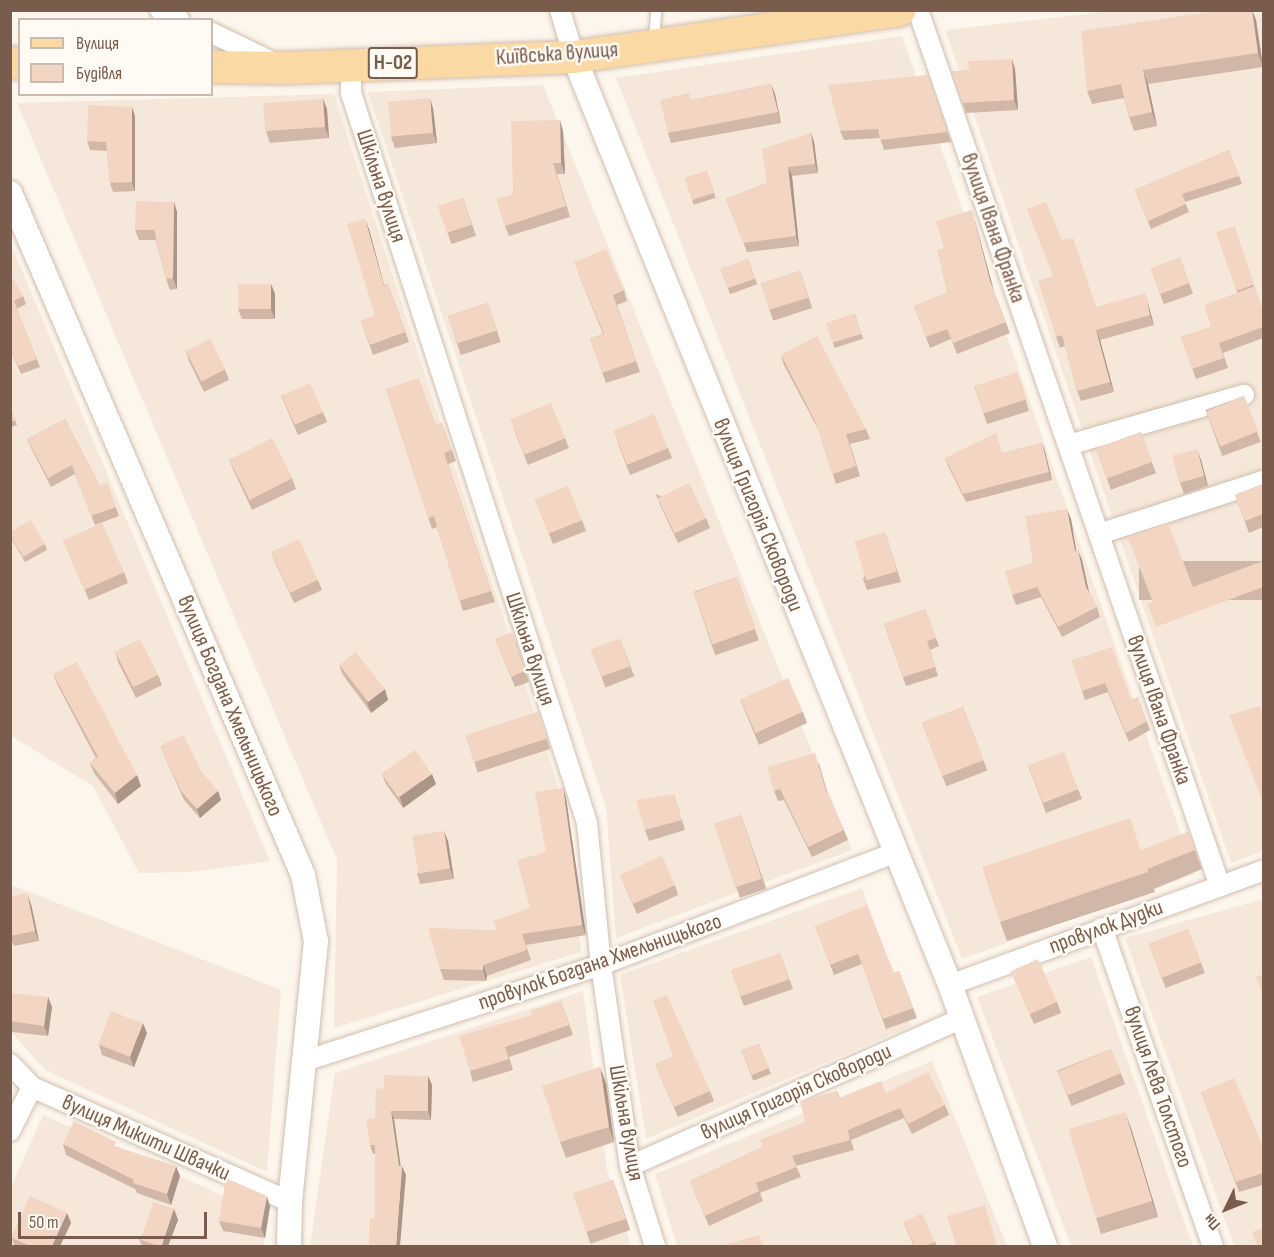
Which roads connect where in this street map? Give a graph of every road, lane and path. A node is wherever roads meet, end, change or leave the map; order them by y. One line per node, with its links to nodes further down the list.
1 (160, 10): 6 (street)
2 (560, 10): 9 (street, вулиця Григорія Сковороди)
3 (656, 10): 8 (lane)
4 (900, 10): 8 (main road, Київська вулиця / Н-02)
5 (918, 10): 15 (street, вулиця Івана Франка)
6 (176, 18)
7 (213, 33): 12 (street)
8 (654, 46): 9 (main road, Київська вулиця / Н-02)
9 (574, 57): 10 (main road, Київська вулиця / Н-02); 18 (street, вулиця Григорія Сковороди)
10 (351, 64): 12 (main road, Київська вулиця / Н-02); 22 (street, Шкільна вулиця)
11 (213, 67): 12 (main road, Київська вулиця / Н-02)
12 (286, 68)
13 (10, 193): 25 (street, вулиця Богдана Хмельницького)
14 (1244, 395): 15 (street)
15 (1068, 445): 17 (street, вулиця Івана Франка)
16 (1263, 481): 17 (street)
17 (1099, 534): 20 (street, вулиця Івана Франка)
18 (895, 853): 22 (street, провулок Богдана Хмельницького); 23 (street, вулиця Григорія Сковороди)
19 (1263, 870): 20 (street, провулок Дудки)
20 (1220, 886): 21 (street, провулок Дудки)
21 (1102, 928): 23 (street, провулок Дудки); 34 (street, вулиця Лева Толстого)
22 (601, 965): 25 (street, провулок Богдана Хмельницького); 29 (street, Шкільна вулиця)
23 (950, 985): 24 (street, вулиця Григорія Сковороди)
24 (962, 1018): 29 (street, вулиця Григорія Сковороди); 33 (street, вулиця Григорія Сковороди)
25 (302, 1062): 30 (street, вулиця Богдана Хмельницького)
26 (10, 1064): 27 (street, вулиця Микити Швачки)
27 (32, 1087): 28 (street); 30 (street, вулиця Микити Швачки)
28 (10, 1131)
29 (630, 1166): 32 (street, Шкільна вулиця)
30 (290, 1202): 31 (street, вулиця Богдана Хмельницького)
31 (289, 1246)
32 (655, 1246)
33 (1045, 1246)
34 (1213, 1246)

